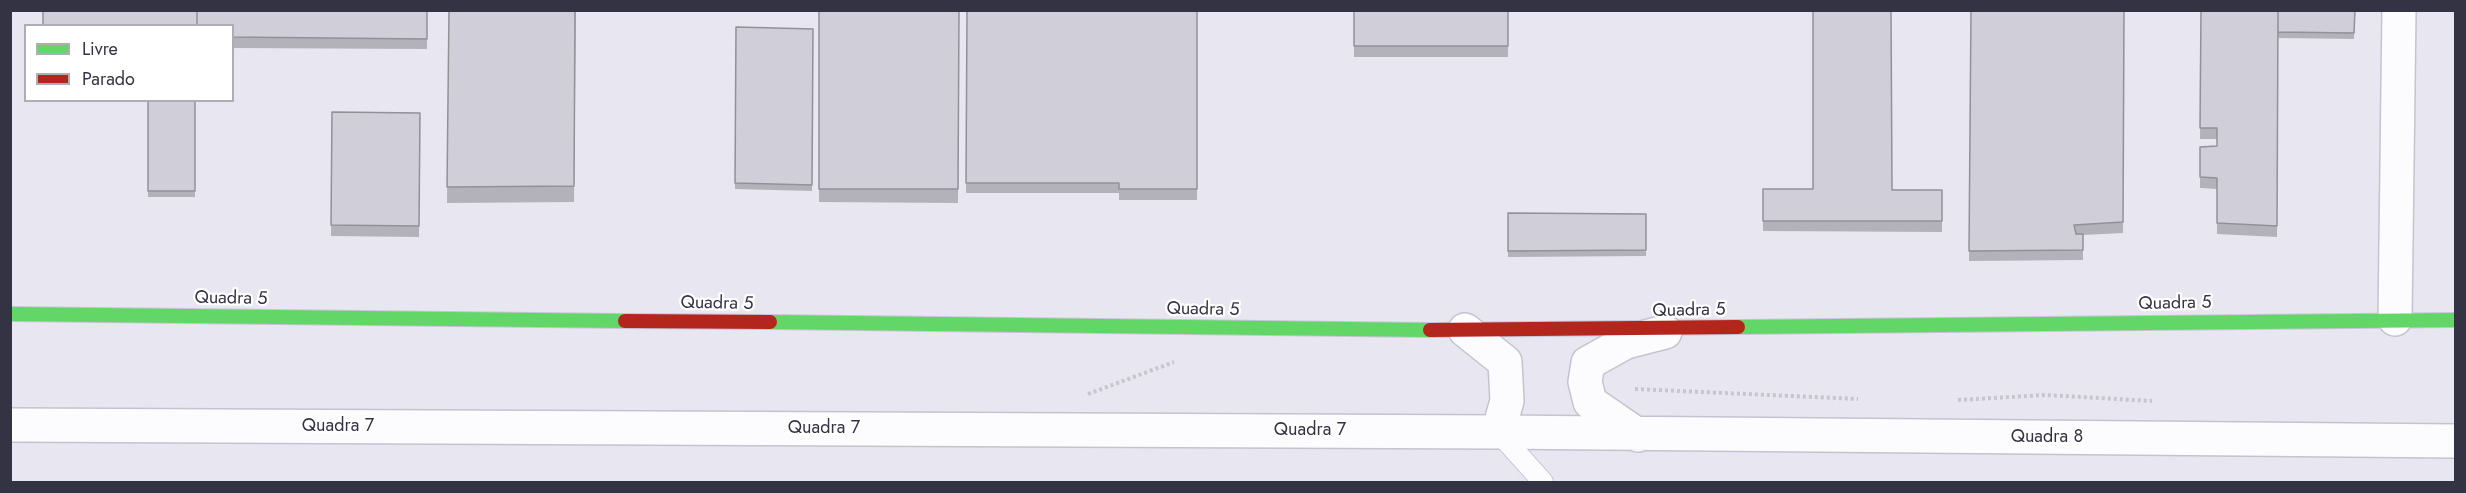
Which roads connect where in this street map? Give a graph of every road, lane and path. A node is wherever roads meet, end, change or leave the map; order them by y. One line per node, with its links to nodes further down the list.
1 (2399, 10): 3 (street)
2 (10, 314): 5 (street, Quadra 5)
3 (2395, 319): 4 (street, Quadra 5); 6 (street, Quadra 5)
4 (2456, 320)
5 (1466, 330): 6 (street, Quadra 5); 14 (street)
6 (1674, 330): 8 (street)
7 (1185, 362): 9 (path)
8 (1585, 382): 10 (path); 15 (street)
9 (1083, 396)
10 (1863, 399)
11 (1953, 400): 12 (path)
12 (2164, 402)
13 (10, 425): 14 (street, Quadra 7)
14 (1498, 432): 15 (street, Quadra 7); 17 (lane)
15 (1638, 435): 16 (street, Quadra 8)
16 (2456, 441)
17 (1543, 483)

